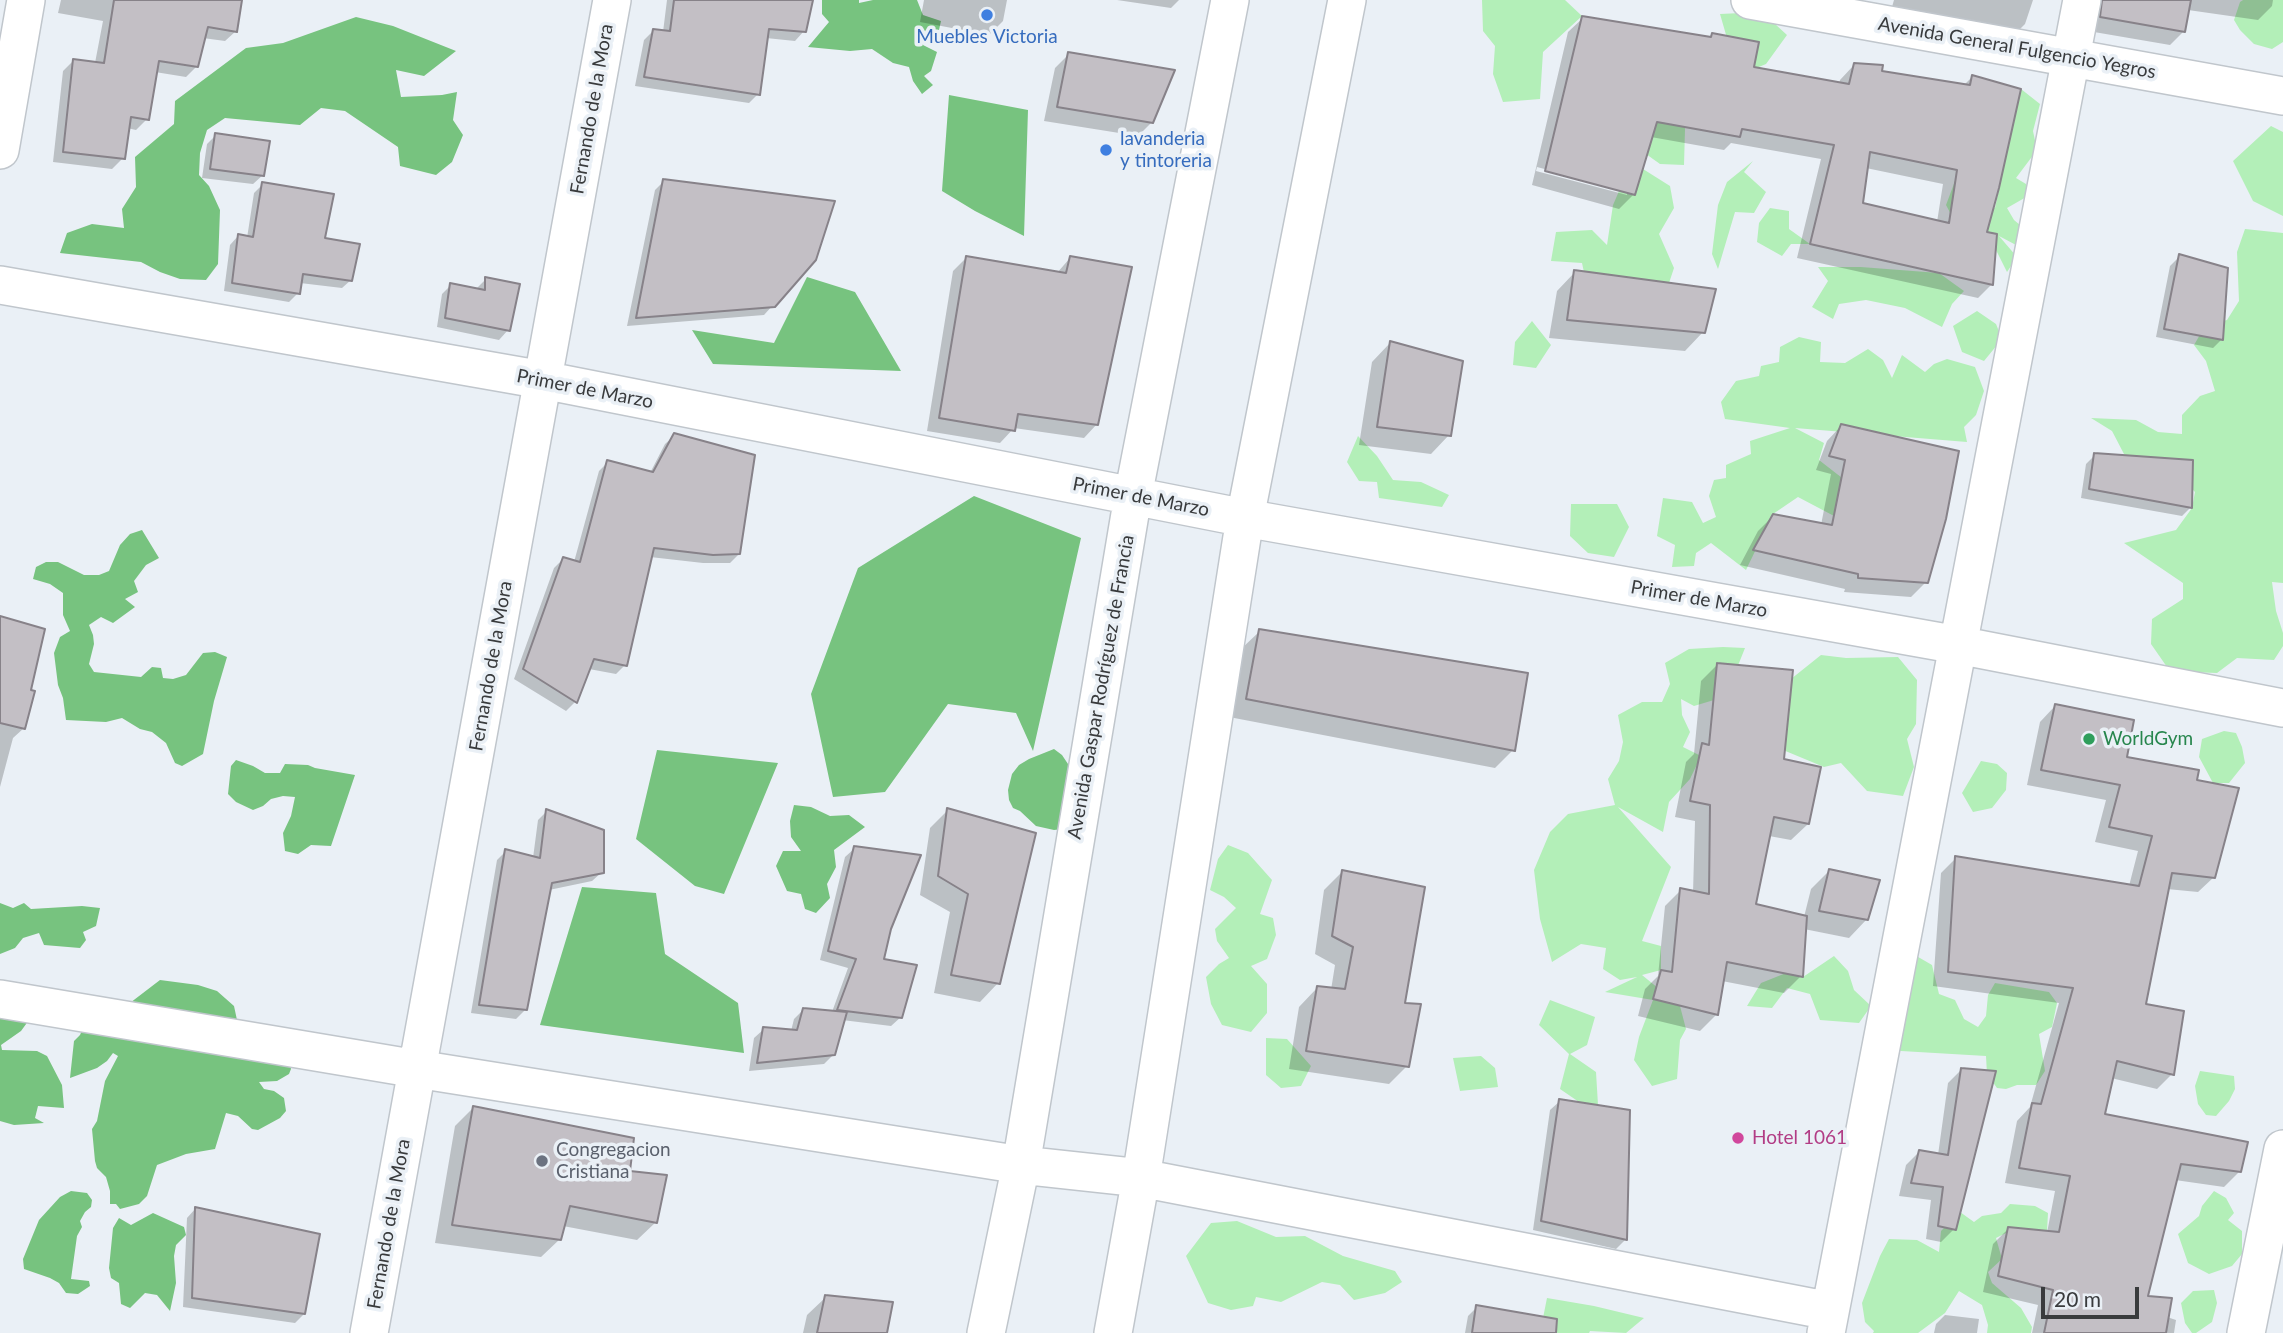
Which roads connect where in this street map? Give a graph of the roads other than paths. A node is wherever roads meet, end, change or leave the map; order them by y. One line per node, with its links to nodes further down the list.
1 (26, 0): 9 (street)
2 (612, 0): 11 (street, Fernando de la Mora)
3 (1230, 0): 12 (street, Avenida Gaspar Rodríguez de Francia)
4 (1347, 0): 13 (street)
5 (1750, 0): 7 (street, Avenida General Fulgencio Yegros)
6 (2082, 0): 7 (street)
7 (2071, 58): 8 (street, Avenida General Fulgencio Yegros); 14 (street)
8 (2283, 96)
9 (0, 150)
10 (0, 285): 11 (street, Primer de Marzo)
11 (543, 380): 12 (street, Primer de Marzo); 17 (street, Fernando de la Mora)
12 (1133, 496): 13 (street, Primer de Marzo); 19 (street, Avenida Gaspar Rodríguez de Francia)
13 (1245, 518): 14 (street, Primer de Marzo); 20 (street)
14 (1958, 645): 15 (street, Primer de Marzo); 21 (street)
15 (2283, 708)
16 (0, 999): 17 (street)
17 (417, 1069): 19 (street); 22 (street, Fernando de la Mora)
18 (2283, 1149): 25 (street)
19 (1021, 1165): 20 (street); 23 (street, Avenida Gaspar Rodríguez de Francia)
20 (1141, 1178): 21 (street); 24 (street)
21 (1828, 1322)
22 (369, 1333)
23 (986, 1333)
24 (1113, 1333)
25 (2246, 1333)

